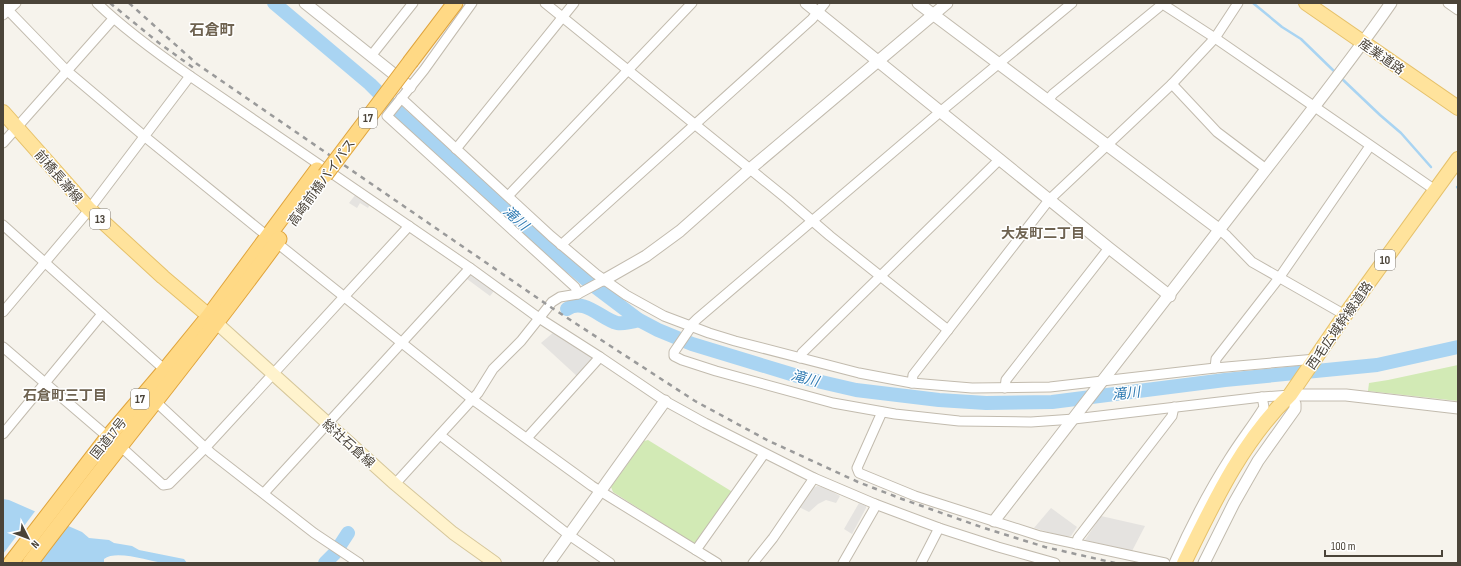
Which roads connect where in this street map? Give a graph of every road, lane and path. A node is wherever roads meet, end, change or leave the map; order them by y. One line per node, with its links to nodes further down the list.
1 (16, 3): 21 (street)
2 (96, 3): 26 (street)
3 (305, 3): 29 (street)
4 (413, 3): 29 (street)
5 (442, 3): 30 (highway, 高崎前橋バイパス / 17)
6 (455, 3): 30 (highway, 高崎前橋バイパス / 17)
7 (472, 3): 37 (street)
8 (545, 3): 25 (street)
9 (574, 3): 25 (street)
10 (692, 3): 34 (street)
11 (806, 3): 23 (street)
12 (825, 3): 23 (street)
13 (918, 3): 24 (street)
14 (947, 3): 24 (street)
15 (1072, 3): 32 (street)
16 (1161, 3): 27 (street); 39 (street)
17 (1238, 3): 27 (street)
18 (1306, 3): 28 (main road, 産業道路)
19 (1391, 3): 28 (street)
20 (1448, 3): 22 (street)
21 (5, 10): 33 (street)
22 (1458, 10)
23 (818, 13): 31 (street); 44 (street)
24 (933, 14): 31 (street); 32 (street)
25 (563, 18): 34 (street); 50 (street)
26 (113, 19): 33 (street); 35 (street)
27 (1215, 38): 36 (street); 40 (street)
28 (1363, 43): 40 (street); 41 (main road, 産業道路)
29 (371, 56): 37 (street)
30 (407, 58): 79 (highway, 高崎前橋バイパス / 17, bridge)
31 (878, 61): 43 (street); 53 (street)
32 (998, 64): 39 (street); 43 (street)
33 (67, 70): 45 (street); 46 (street)
34 (628, 71): 44 (street); 56 (street)
35 (190, 76): 46 (street); 61 (street)
36 (1172, 84): 48 (street); 54 (street)
37 (410, 87): 38 (street)
38 (400, 100): 50 (street); 72 (street)
39 (1048, 100): 48 (street)
40 (1315, 107): 49 (street); 54 (street)
41 (1458, 108)
42 (3, 112): 45 (main road, 前橋長瀞線 / 13)
43 (940, 112): 51 (street); 59 (street)
44 (695, 125): 53 (street); 64 (street)
45 (17, 127): 47 (street); 58 (main road, 前橋長瀞線 / 13)
46 (144, 136): 58 (street); 63 (street)
47 (3, 143)
48 (1106, 145): 57 (street); 62 (street)
49 (1370, 146): 55 (street); 70 (street)
50 (456, 149): 56 (street)
51 (1000, 159): 57 (street); 69 (street)
52 (1458, 159): 55 (main road, 西毛広域幹線道路 / 10)
53 (750, 169): 59 (street); 71 (street)
54 (1266, 170): 62 (street)
55 (1435, 190): 77 (main road, 西毛広域幹線道路 / 10)
56 (508, 196): 64 (street)
57 (1049, 200): 66 (street); 81 (street)
58 (89, 209): 67 (street); 79 (main road, 前橋長瀞線 / 13)
59 (812, 221): 69 (street); 80 (street)
60 (3, 225): 67 (street)
61 (409, 226): 68 (street); 74 (street)
62 (1220, 230): 70 (street); 73 (street)
63 (262, 231)
64 (561, 245): 71 (street)
65 (282, 247): 74 (street)
66 (1109, 248): 73 (street); 93 (street)
67 (44, 263): 75 (street); 76 (street)
68 (470, 268): 78 (street); 82 (street)
69 (880, 277): 81 (street); 85 (street)
70 (1279, 278): 77 (street); 87 (street)
71 (603, 281): 72 (street); 80 (street)
72 (582, 292): 78 (street)
73 (1170, 296): 90 (street)
74 (344, 297): 82 (street); 89 (street)
75 (3, 312)
76 (102, 314): 88 (street); 91 (street)
77 (1345, 315): 86 (main road, 西毛広域幹線道路 / 10)
78 (539, 318): 84 (street); 96 (street)
79 (213, 319): 88 (highway, 国道17号 / 17); 89 (main road, 総社石倉線); 97 (highway, 国道17号 / 17)
80 (690, 328): 85 (street); 101 (street)
81 (948, 330): 92 (street)
82 (402, 343): 96 (street); 103 (street)
83 (3, 347): 91 (street)
84 (600, 357): 98 (street); 106 (street)
85 (800, 358): 92 (street)
86 (1314, 360): 87 (street); 94 (main road, 西毛広域幹線道路 / 10)
87 (1215, 368): 90 (street)
88 (165, 370): 107 (highway, 国道17号 / 17)
89 (273, 374): 103 (main road, 総社石倉線); 108 (street)
90 (1103, 382): 93 (street); 102 (street)
91 (46, 383): 104 (street); 107 (street)
92 (912, 383): 93 (street)
93 (1005, 388)
94 (1293, 392): 95 (street); 100 (street); 110 (main road, 西毛広域幹線道路 / 10); 137 (street)
95 (1262, 397): 99 (street); 134 (street)
96 (472, 399): 105 (street); 106 (street)
97 (155, 401): 107 (highway, 国道17号 / 17); 108 (street)
98 (665, 401): 109 (street); 114 (street)
99 (1174, 407): 102 (street); 120 (street)
100 (1458, 408)
101 (882, 412): 102 (street); 117 (street)
102 (1076, 416): 117 (street)
103 (327, 424): 112 (main road, 総社石倉線); 115 (street)
104 (3, 434)
105 (440, 435): 112 (street); 119 (street)
106 (527, 438): 114 (street)
107 (114, 441): 108 (street); 113 (highway, 国道17号 / 17)
108 (206, 447): 115 (street)
109 (764, 454): 111 (street); 121 (street)
110 (1237, 471): 135 (main road, 西毛広域幹線道路 / 10); 136 (main road, 西毛広域幹線道路 / 10)
111 (814, 478): 116 (street); 129 (street)
112 (395, 484): 125 (main road, 総社石倉線)
113 (77, 488): 122 (highway, 国道17号 / 17); 123 (highway, 国道17号 / 17)
114 (600, 490): 119 (street); 121 (street)
115 (264, 493): 124 (street)
116 (876, 504): 118 (street); 130 (street)
117 (994, 521): 120 (street)
118 (939, 528): 131 (street); 132 (street)
119 (569, 535): 126 (street); 127 (street)
120 (1076, 544): 133 (street)
121 (696, 550): 128 (street)
122 (11, 563)
123 (30, 563)
124 (359, 563)
125 (495, 563)
126 (549, 563)
127 (610, 563)
128 (717, 563)
129 (753, 563)
130 (843, 563)
131 (921, 563)
132 (1055, 563)
133 (1165, 563)
134 (1174, 563)
135 (1184, 563)
136 (1194, 563)
137 (1204, 563)

